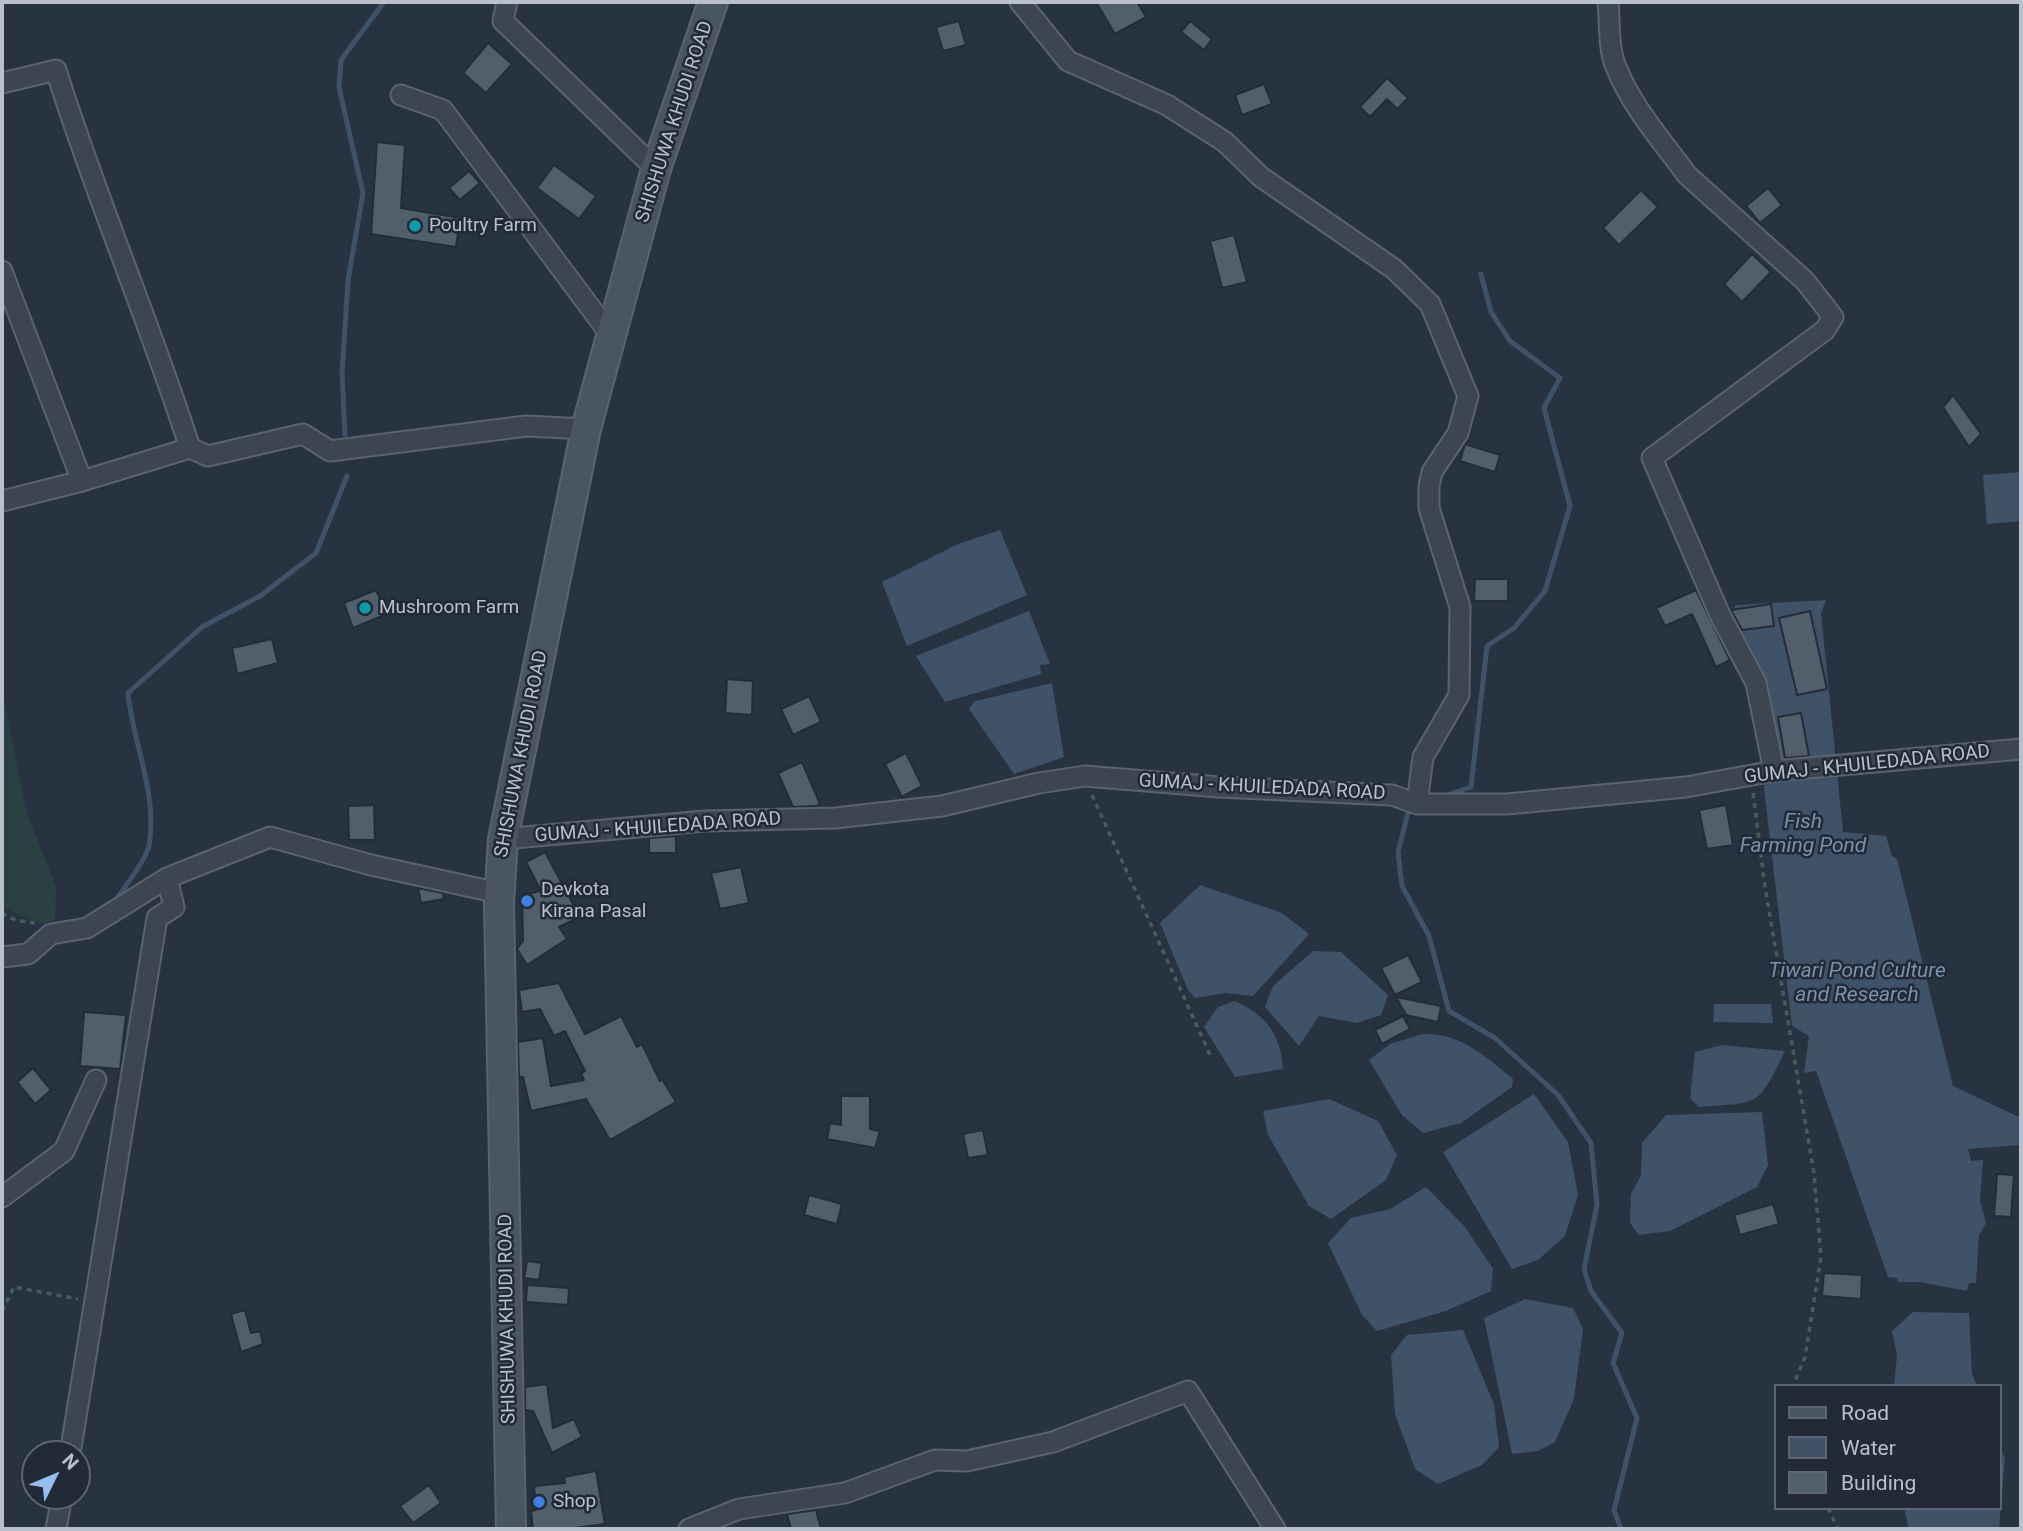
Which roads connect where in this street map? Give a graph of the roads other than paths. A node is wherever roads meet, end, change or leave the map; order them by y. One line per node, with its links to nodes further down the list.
1 (507, 2): 7 (street)
2 (713, 2): 7 (main road, SHISHUWA KHUDI ROAD)
3 (1020, 2): 16 (street)
4 (1608, 2): 15 (street)
5 (2, 83): 11 (street)
6 (401, 95): 9 (street)
7 (656, 169): 9 (main road, SHISHUWA KHUDI ROAD)
8 (2, 271): 12 (street)
9 (612, 338): 10 (main road, SHISHUWA KHUDI ROAD)
10 (586, 429): 11 (street); 17 (main road, SHISHUWA KHUDI ROAD)
11 (190, 448): 12 (street)
12 (82, 481): 13 (street)
13 (2, 501)
14 (2021, 749): 15 (street, GUMAJ - KHUILEDADA ROAD)
15 (1774, 771): 16 (street, GUMAJ - KHUILEDADA ROAD)
16 (1417, 804): 17 (street, GUMAJ - KHUILEDADA ROAD)
17 (503, 839): 19 (main road, SHISHUWA KHUDI ROAD)
18 (167, 878): 19 (street); 20 (street); 23 (street)
19 (499, 893): 26 (main road, SHISHUWA KHUDI ROAD)
20 (2, 957)
21 (96, 1080): 22 (street)
22 (2, 1197)
23 (72, 1440)
24 (59, 1510): 25 (street)
25 (56, 1529)
26 (511, 1529)
27 (689, 1529): 28 (street)
28 (1275, 1529)

